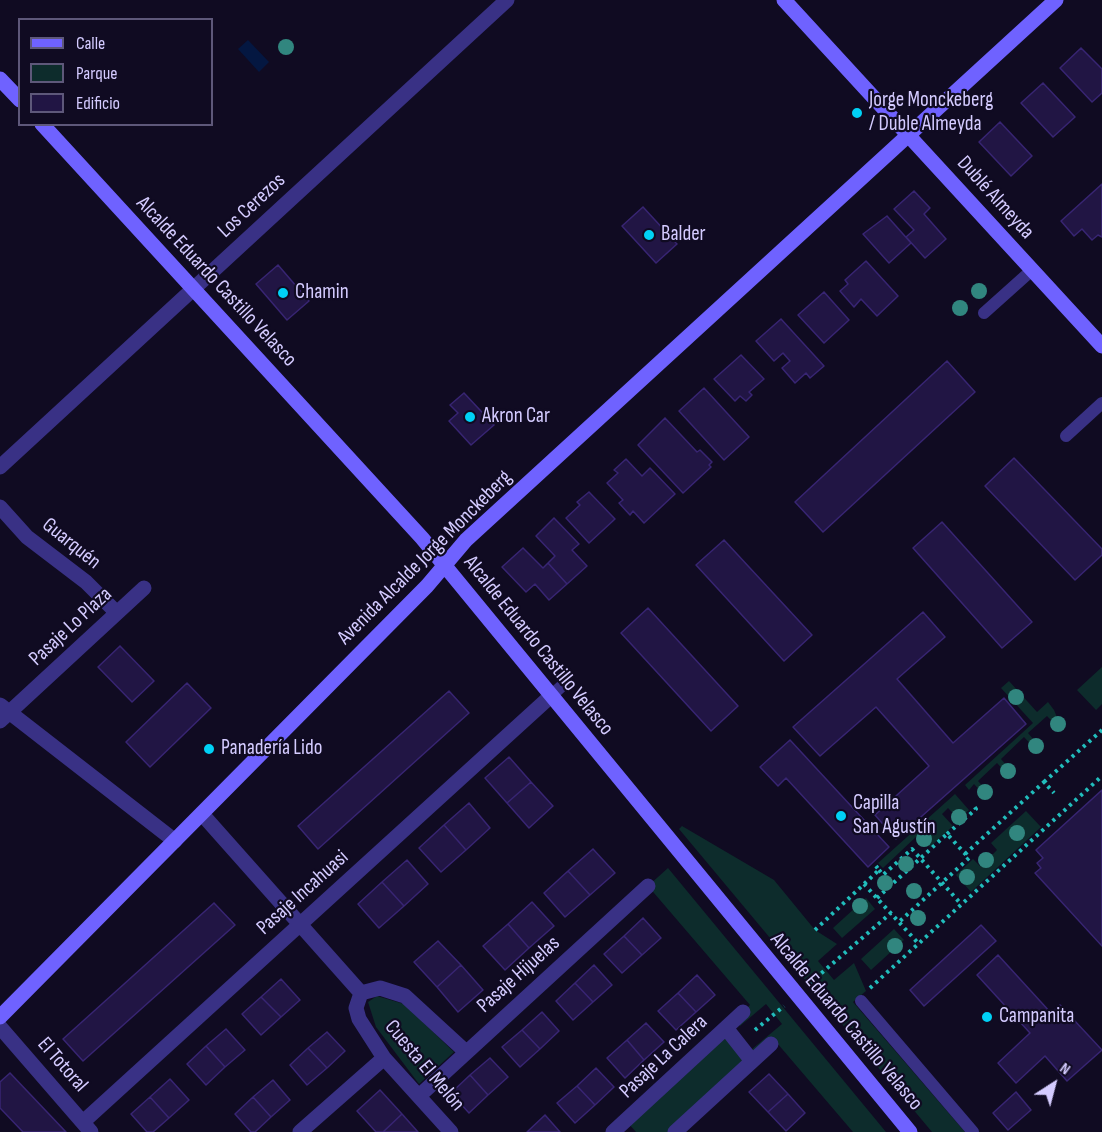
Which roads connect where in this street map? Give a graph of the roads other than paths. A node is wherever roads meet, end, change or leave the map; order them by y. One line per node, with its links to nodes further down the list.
1 (507, 0): 9 (street, Los Cerezos)
2 (784, 0): 7 (main road, Dublé Almeyda)
3 (1056, 0): 7 (main road, Avenida Alcalde Jorge Monckeberg)
4 (0, 79): 5 (main road)
5 (18, 98)
6 (44, 126): 9 (main road, Alcalde Eduardo Castillo Velasco)
7 (908, 134): 8 (main road, Dublé Almeyda); 16 (main road, Avenida Alcalde Jorge Monckeberg)
8 (1032, 270): 10 (lane); 11 (main road, Dublé Almeyda)
9 (194, 288): 14 (street, Los Cerezos); 16 (main road, Alcalde Eduardo Castillo Velasco)
10 (984, 313)
11 (1102, 346)
12 (1102, 403): 13 (lane)
13 (1066, 436)
14 (0, 467)
15 (0, 507): 18 (street, Guarquén)
16 (445, 565): 20 (main road, Alcalde Eduardo Castillo Velasco); 22 (main road, Avenida Alcalde Jorge Monckeberg)
17 (144, 588): 18 (street, Pasaje Lo Plaza)
18 (117, 613): 21 (street, Pasaje Lo Plaza)
19 (564, 684): 20 (lane)
20 (552, 695): 25 (street, Pasaje Incahuasi); 42 (main road, Alcalde Eduardo Castillo Velasco)
21 (3, 713): 23 (street)
22 (202, 814): 23 (main road, Avenida Alcalde Jorge Monckeberg); 25 (street)
23 (175, 842): 29 (main road, Avenida Alcalde Jorge Monckeberg)
24 (648, 886): 33 (street, Pasaje Hijuelas)
25 (300, 924): 26 (street); 37 (street, Pasaje Incahuasi)
26 (361, 993): 33 (street, Cuesta El Melón); 34 (street, Cuesta El Melón)
27 (864, 996): 43 (lane)
28 (743, 1012): 31 (street, Pasaje La Calera)
29 (0, 1017)
30 (0, 1027): 37 (street, El Totoral)
31 (726, 1028): 35 (street); 38 (street, Pasaje La Calera)
32 (771, 1044): 35 (street)
33 (466, 1052): 36 (street, Pasaje Hijuelas)
34 (384, 1058): 36 (street, Cuesta El Melón); 39 (street)
35 (752, 1061): 41 (street)
36 (419, 1096): 40 (street, Cuesta El Melón)
37 (87, 1127)
38 (620, 1130)
39 (300, 1132)
40 (451, 1132)
41 (675, 1132)
42 (910, 1132)
43 (973, 1132)

